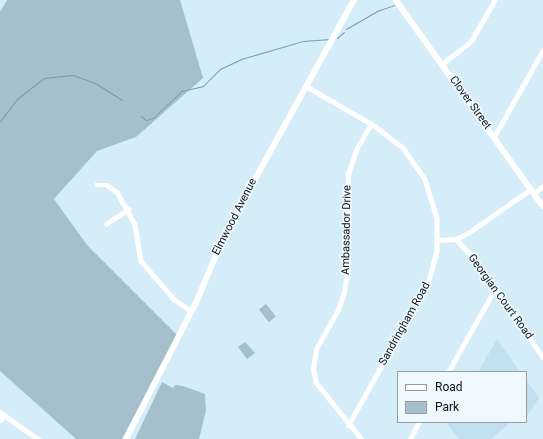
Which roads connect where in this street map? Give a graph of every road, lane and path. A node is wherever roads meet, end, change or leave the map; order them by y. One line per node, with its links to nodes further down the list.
1 (354, 0): 6 (main road, Elmwood Avenue)
2 (396, 0): 5 (main road, Clover Street)
3 (496, 0): 5 (street)
4 (543, 50): 8 (street)
5 (442, 64): 8 (main road, Clover Street)
6 (306, 86): 7 (street, Sandringham Road); 18 (main road, Elmwood Avenue)
7 (372, 124): 16 (street, Sandringham Road); 24 (street, Ambassador Drive)
8 (494, 136): 11 (main road, Clover Street)
9 (96, 185): 13 (street)
10 (543, 186): 11 (street)
11 (532, 191): 12 (main road, Clover Street); 15 (street)
12 (543, 206)
13 (128, 209): 14 (street); 18 (street)
14 (106, 224)
15 (456, 239): 16 (street); 17 (street, Georgian Court Road)
16 (438, 240): 24 (street, Sandringham Road)
17 (495, 290): 19 (street, Georgian Court Road); 20 (street)
18 (191, 311): 26 (main road, Elmwood Avenue)
19 (543, 357)
20 (449, 371)
21 (2, 413): 22 (street); 25 (street)
22 (0, 420)
23 (418, 423): 28 (street)
24 (349, 425): 27 (street, Ambassador Drive)
25 (38, 439)
26 (126, 439)
27 (361, 439)
28 (410, 439)

